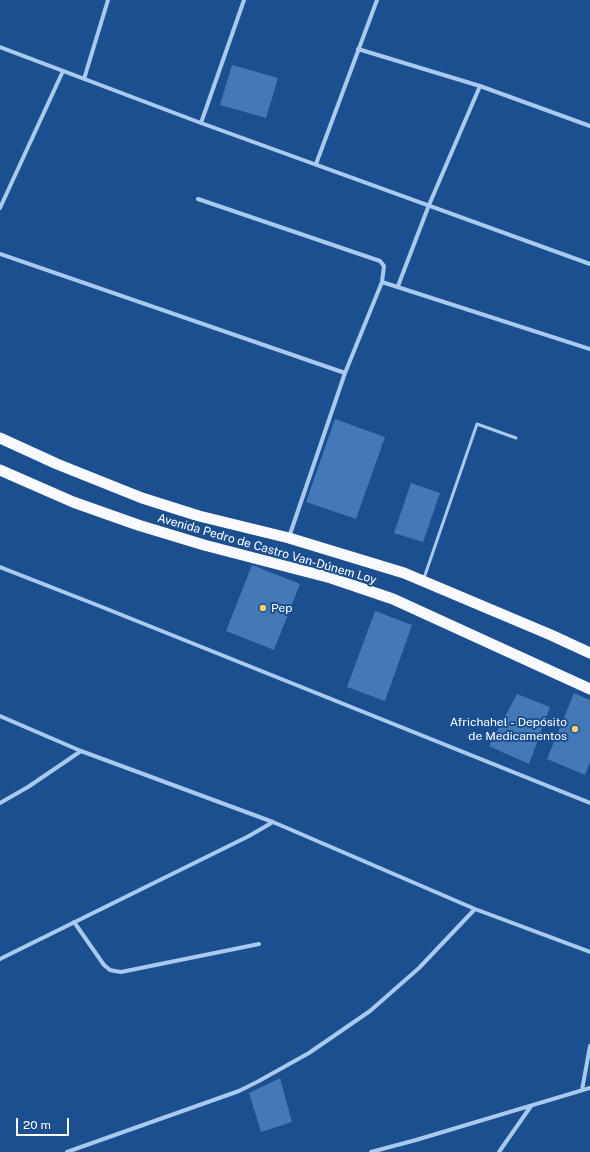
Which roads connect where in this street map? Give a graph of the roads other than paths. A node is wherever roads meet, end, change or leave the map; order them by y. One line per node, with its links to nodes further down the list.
1 (108, 0): 7 (street)
2 (244, 0): 9 (street)
3 (377, 0): 5 (street)
4 (0, 47): 6 (street)
5 (358, 49): 8 (street); 11 (street)
6 (63, 71): 7 (street); 14 (street)
7 (84, 79): 9 (street)
8 (480, 86): 10 (street); 13 (street)
9 (201, 123): 11 (street)
10 (590, 126)
11 (316, 164): 13 (street)
12 (198, 199): 17 (street)
13 (429, 205): 16 (street); 18 (street)
14 (0, 208)
15 (0, 254): 20 (street)
16 (590, 264)
17 (382, 282): 18 (street); 20 (street)
18 (398, 286): 19 (street)
19 (590, 350)
20 (345, 373): 24 (street)
21 (0, 438): 24 (highway, Avenida Pedro de Castro Van-Dúnem Loy)
22 (516, 438): 26 (lane)
23 (0, 470): 28 (highway, Avenida Pedro de Castro Van-Dúnem Loy)
24 (289, 538): 26 (highway, Avenida Pedro de Castro Van-Dúnem Loy)
25 (0, 567): 32 (street)
26 (423, 581): 27 (highway, Avenida Pedro de Castro Van-Dúnem Loy)
27 (590, 653)
28 (590, 689)
29 (0, 716): 30 (street)
30 (82, 751): 31 (street); 33 (street)
31 (0, 803)
32 (590, 803)
33 (273, 822): 34 (street); 35 (street)
34 (475, 909): 37 (street); 43 (street)
35 (74, 922): 36 (street); 38 (street)
36 (259, 944)
37 (590, 952)
38 (0, 959)
39 (590, 1046): 41 (street)
40 (590, 1088): 41 (street)
41 (582, 1090): 42 (street)
42 (531, 1106): 44 (street); 45 (street)
43 (67, 1152)
44 (371, 1152)
45 (499, 1152)

